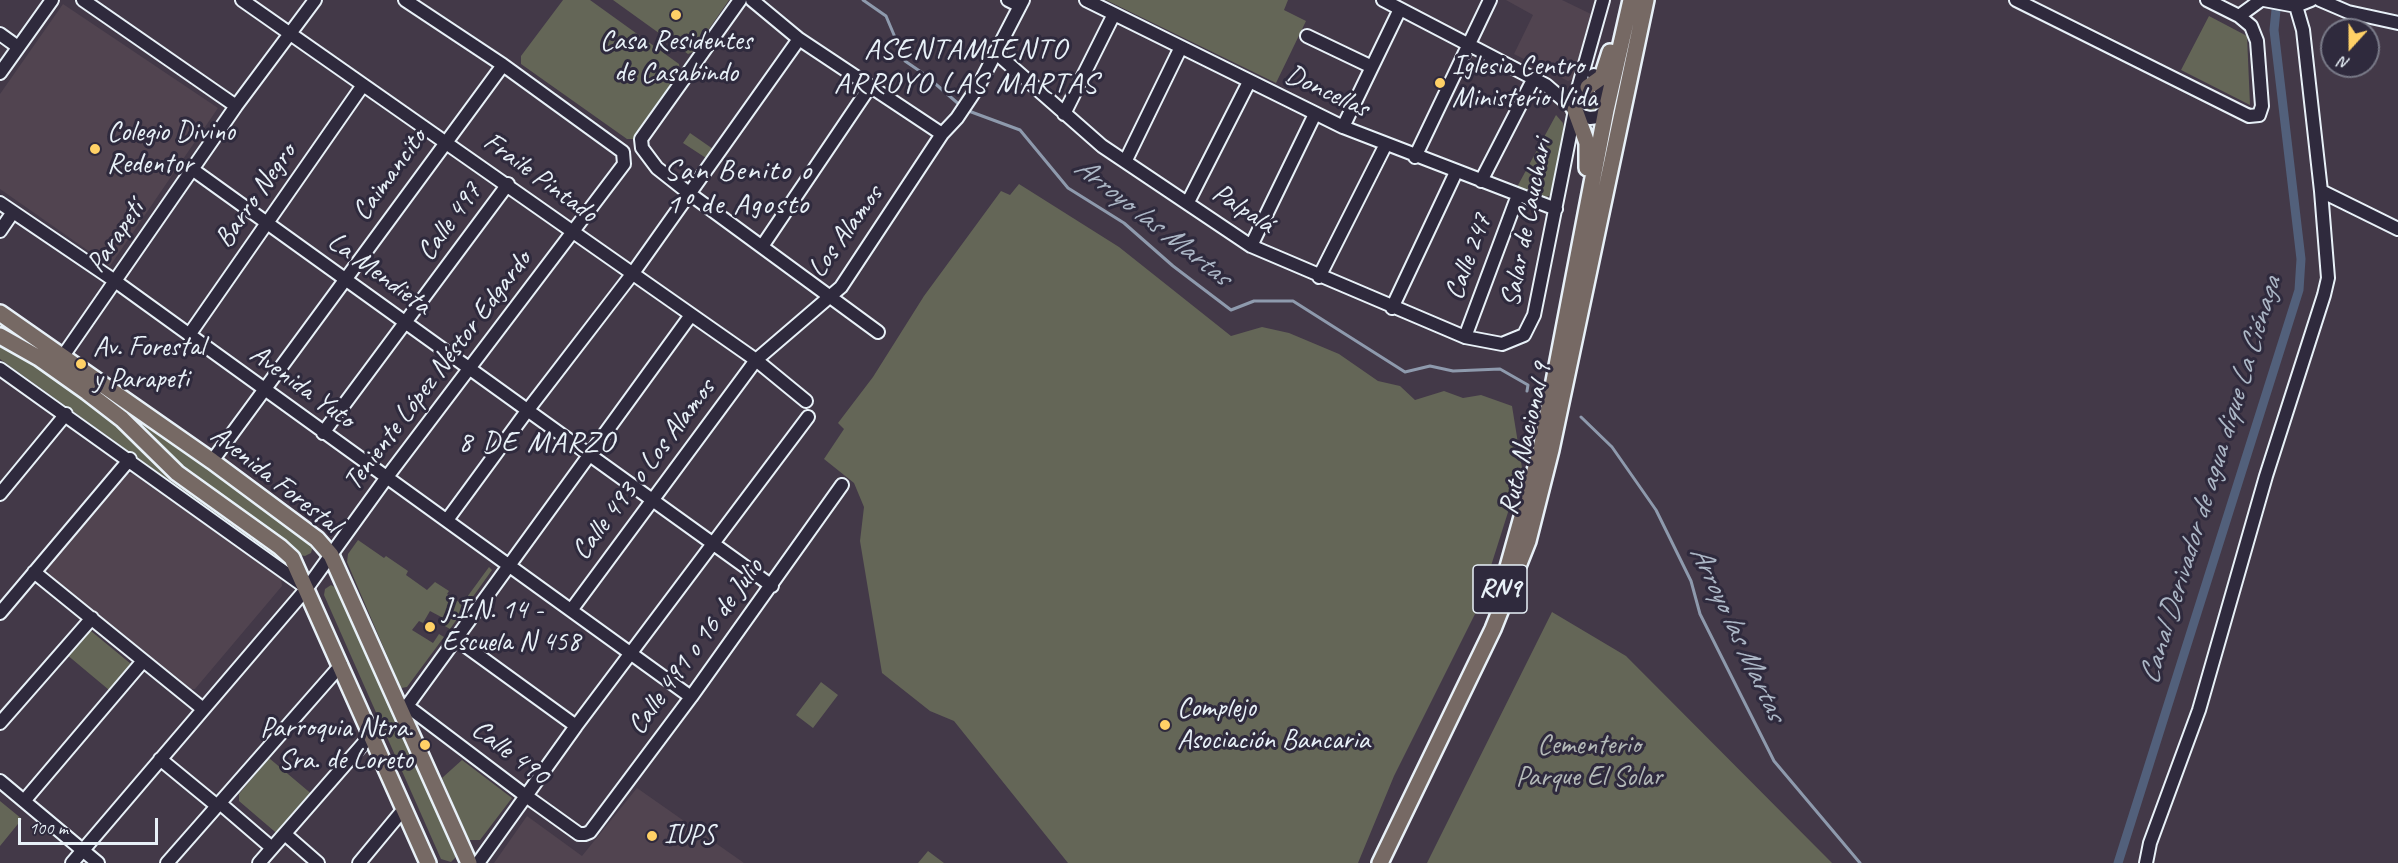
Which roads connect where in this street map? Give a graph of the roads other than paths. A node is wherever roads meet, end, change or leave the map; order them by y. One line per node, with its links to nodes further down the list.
1 (52, 0): 30 (street)
2 (83, 0): 44 (street)
3 (243, 0): 25 (street, Fraile Pintado)
4 (315, 0): 25 (street, Parapetí)
5 (405, 0): 34 (street)
6 (740, 0): 60 (street)
7 (752, 0): 28 (street)
8 (1086, 0): 22 (street, Doncellas)
9 (1383, 0): 21 (street)
10 (1490, 0): 29 (street)
11 (1603, 0): 33 (street, Salar de Cauchari)
12 (1624, 0): 42 (main road)
13 (1631, 0): 45 (main road, Ruta Nacional 9 / RN9)
14 (1646, 0): 43 (main road, Ruta Nacional 9 / RN9)
15 (2018, 0): 23 (street)
16 (2207, 0): 23 (street)
17 (2264, 0): 20 (street); 23 (street)
18 (2320, 0): 24 (street)
19 (1017, 2): 32 (street, Los Alamos)
20 (2305, 2): 59 (street)
21 (1400, 9): 29 (street); 35 (street)
22 (1114, 15): 31 (street, Doncellas); 47 (street)
23 (2239, 16)
24 (2398, 23)
25 (290, 33): 39 (street, Fraile Pintado); 44 (street, Parapetí)
26 (0, 34): 30 (street)
27 (1307, 36): 35 (street)
28 (799, 39): 41 (street); 60 (street)
29 (1469, 45): 37 (street); 53 (street)
30 (18, 47): 36 (street)
31 (1181, 47): 38 (street, Doncellas); 54 (street)
32 (995, 51): 47 (street, Palpalá); 50 (street, Los Alamos)
33 (1587, 60): 42 (street); 42 (street, Salar de Cauchari)
34 (503, 65): 51 (street, Caimancito); 70 (street, Teniente López Néstor Edgardo)
35 (1372, 67): 49 (street)
36 (0, 73)
37 (1534, 78): 40 (street); 57 (street)
38 (1249, 81): 48 (street, Doncellas); 62 (street)
39 (363, 85): 51 (street, Fraile Pintado); 67 (street, Barro Negro)
40 (1546, 85): 42 (street); 46 (street)
41 (869, 88): 50 (street); 72 (street)
42 (1591, 88): 45 (street); 46 (street, Salar de Cauchari)
43 (1626, 88): 45 (main road); 71 (main road, Ruta Nacional 9 / RN9)
44 (236, 106): 55 (street, Parapetí)
45 (1606, 110): 46 (street); 66 (main road, Ruta Nacional 9 / RN9); 71 (main road)
46 (1575, 111): 64 (street, Salar de Cauchari); 66 (main road)
47 (1064, 114): 54 (street, Palpalá)
48 (1316, 114): 49 (street, Doncellas); 73 (street)
49 (1343, 127): 52 (street, Doncellas)
50 (942, 134): 78 (street, Los Alamos)
51 (446, 140): 58 (street, Fraile Pintado); 76 (street, Caimancito)
52 (1385, 146): 53 (street, Doncellas); 75 (street)
53 (1415, 157): 56 (street, Doncellas)
54 (1126, 160): 62 (street, Palpalá)
55 (192, 169): 67 (street, La Mendieta); 77 (street, Parapetí)
56 (1456, 172): 57 (street, Doncellas); 79 (street)
57 (1481, 181): 61 (street, Doncellas)
58 (507, 184): 70 (street, Fraile Pintado); 82 (street, Calle 497)
59 (2321, 191): 68 (street); 146 (street)
60 (690, 194): 72 (street); 74 (street)
61 (1518, 195): 64 (street, Doncellas); 86 (street, Calle 247)
62 (1188, 202): 73 (street, Palpalá)
63 (0, 203): 65 (street, Avenida Yuto)
64 (1556, 209): 87 (street, Salar de Cauchari)
65 (13, 212): 69 (street); 77 (street, Avenida Yuto)
66 (1585, 217): 144 (main road, Ruta Nacional 9 / RN9)
67 (266, 223): 76 (street, La Mendieta); 84 (street, Barro Negro)
68 (2398, 230)
69 (0, 231)
70 (573, 231): 74 (street, Fraile Pintado); 91 (street, Teniente López Néstor Edgardo)
71 (1594, 242): 145 (main road, Ruta Nacional 9 / RN9)
72 (762, 245): 78 (street)
73 (1251, 246): 75 (street, Palpalá)
74 (633, 273): 81 (street, Fraile Pintado); 94 (street)
75 (1319, 277): 79 (street, Palpalá)
76 (343, 278): 82 (street, La Mendieta); 92 (street, Caimancito)
77 (115, 281): 84 (street, Avenida Yuto); 88 (street, Parapetí)
78 (832, 296): 83 (street); 89 (street, Los Alamos)
79 (1392, 308): 86 (street, Palpalá)
80 (0, 313): 88 (main road, Avenida Forestal)
81 (691, 315): 89 (street, Fraile Pintado); 98 (street)
82 (405, 323): 91 (street, La Mendieta); 97 (street, Calle 497)
83 (878, 332)
84 (189, 335): 92 (street, Avenida Yuto)
85 (0, 336): 111 (main road, Avenida Forestal)
86 (1465, 337): 87 (street, Palpalá)
87 (1502, 344)
88 (63, 356): 100 (main road, Avenida Forestal)
89 (756, 360): 93 (street, Fraile Pintado); 104 (street, Calle 493 o Los Alamos)
90 (0, 369): 95 (street)
91 (469, 369): 94 (street, La Mendieta); 101 (street, Teniente López Néstor Edgardo)
92 (263, 390): 97 (street, Avenida Yuto); 100 (street, Caimancito)
93 (806, 401)
94 (527, 411): 98 (street, La Mendieta); 105 (street)
95 (66, 414): 99 (street); 103 (street)
96 (808, 417): 106 (street)
97 (323, 433): 101 (street, Avenida Yuto)
98 (590, 456): 104 (street, La Mendieta); 108 (street)
99 (130, 459): 109 (street); 111 (street)
100 (212, 461): 107 (main road, Avenida Forestal)
101 (387, 477): 105 (street, Avenida Yuto); 107 (street, Teniente López Néstor Edgardo)
102 (842, 485): 110 (street, Calle 491 o 16 de Julio)
103 (0, 495)
104 (651, 500): 106 (street, La Mendieta); 112 (street, Calle 493 o Los Alamos)
105 (447, 520): 108 (street, Avenida Yuto)
106 (713, 544): 110 (street, La Mendieta); 116 (street)
107 (331, 555): 111 (street, Teniente López Néstor Edgardo); 120 (main road, Avenida Forestal)
108 (511, 566): 112 (street, Avenida Yuto); 115 (street)
109 (34, 572): 113 (street); 114 (street)
110 (771, 586): 119 (street, Calle 491 o 16 de Julio)
111 (307, 588): 118 (main road, Avenida Forestal); 121 (street, Teniente López Néstor Edgardo)
112 (572, 609): 116 (street, Avenida Yuto)
113 (1, 611)
114 (92, 618): 117 (street); 122 (street)
115 (456, 639): 120 (street); 123 (street)
116 (631, 653): 119 (street, Avenida Yuto); 123 (street)
117 (143, 660): 121 (street); 128 (street)
118 (341, 665): 124 (main road, Avenida Forestal); 129 (street)
119 (691, 697): 131 (street, Calle 491 o 16 de Julio)
120 (403, 707): 127 (street, Calle 490); 142 (main road, Avenida Forestal)
121 (203, 710): 125 (street, Teniente López Néstor Edgardo)
122 (0, 723)
123 (576, 726): 127 (street)
124 (370, 736): 130 (main road, Avenida Forestal); 132 (street)
125 (160, 759): 129 (street); 134 (street, Teniente López Néstor Edgardo)
126 (0, 781): 128 (street)
127 (526, 796): 131 (street, Calle 490); 143 (street)
128 (24, 801): 134 (street)
129 (216, 805): 133 (street); 137 (street)
130 (403, 810): 140 (street); 141 (main road, Avenida Forestal)
131 (585, 834)
132 (286, 835): 133 (street); 139 (street)
133 (272, 848): 138 (street)
134 (83, 850): 135 (street, Teniente López Néstor Edgardo); 136 (street)
135 (72, 863)
136 (98, 863)
137 (167, 863)
138 (259, 863)
139 (318, 863)
140 (359, 863)
141 (428, 863)
142 (469, 863)
143 (478, 863)
144 (1369, 863)
145 (1380, 863)
146 (2146, 863)

